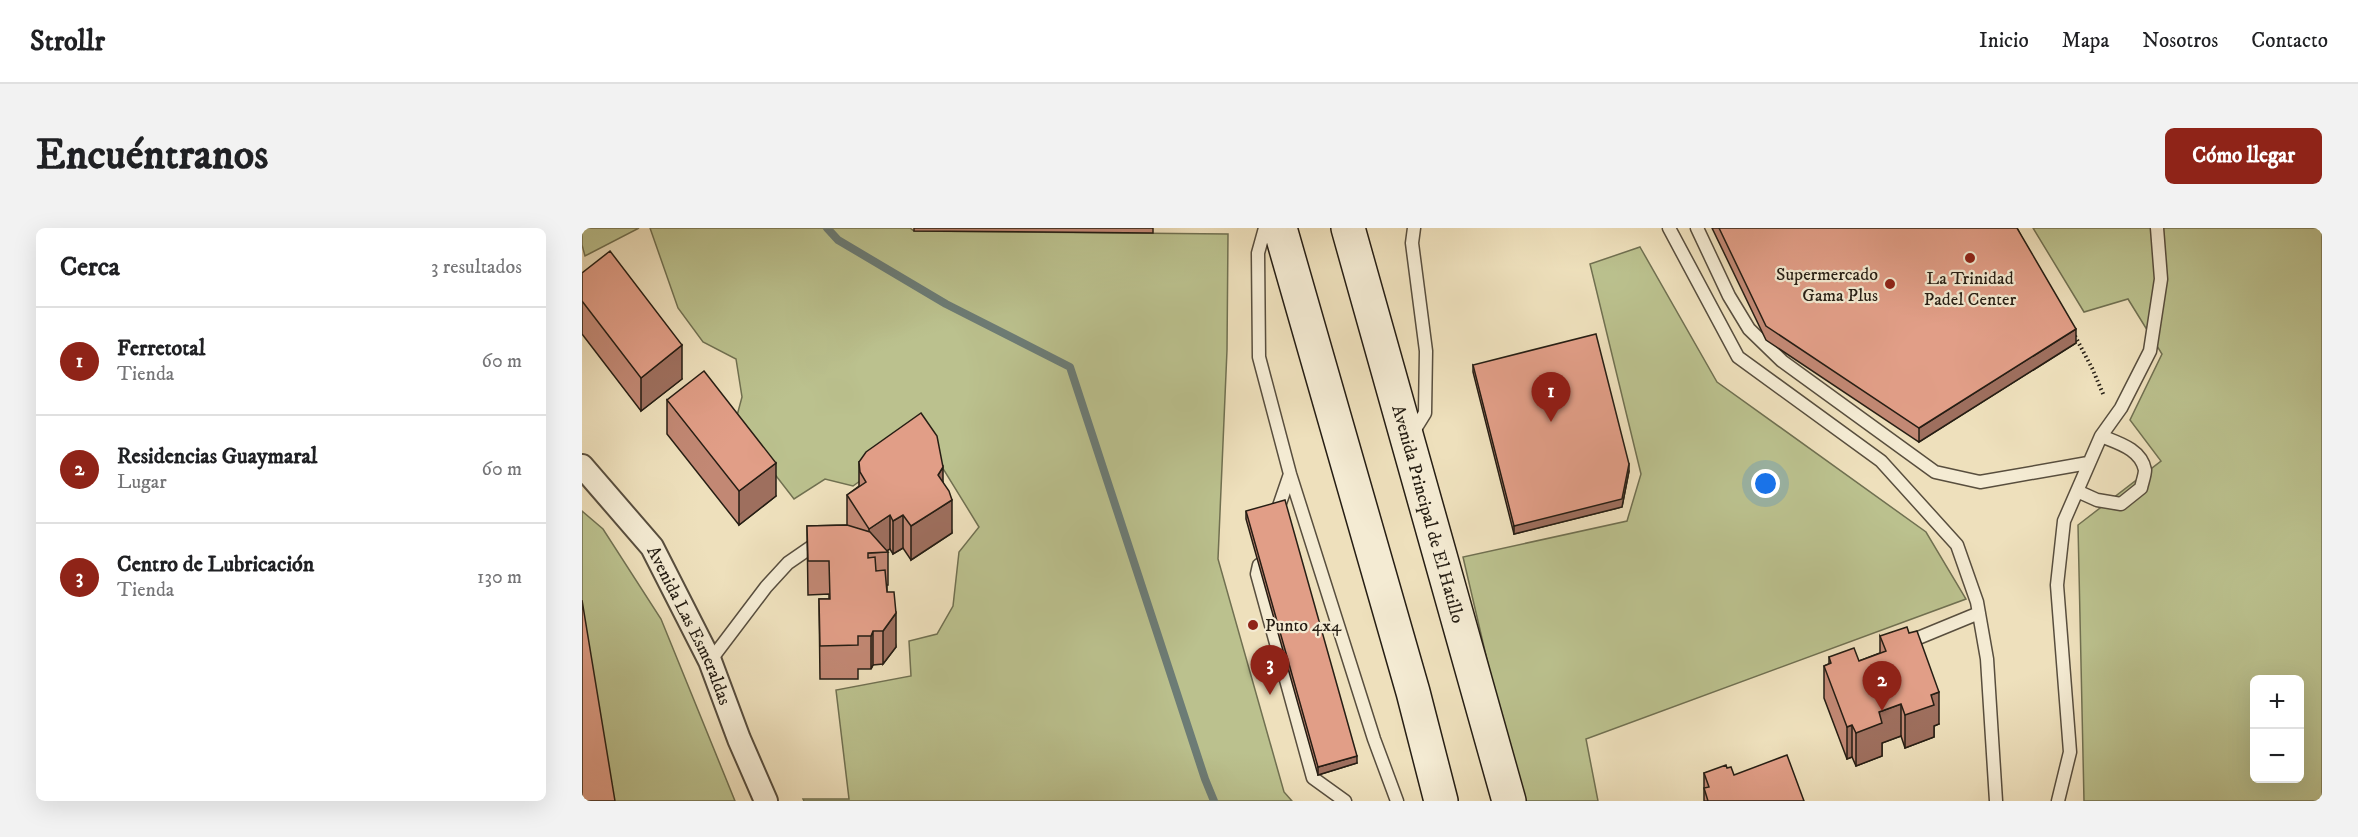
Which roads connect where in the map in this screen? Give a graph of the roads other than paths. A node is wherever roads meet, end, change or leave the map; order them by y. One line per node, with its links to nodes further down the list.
1 (1265, 228): 12 (lane)
2 (1280, 228): 23 (main road)
3 (1348, 228): 9 (main road, Avenida Principal de El Hatillo)
4 (1414, 228): 9 (lane)
5 (1669, 228): 17 (lane)
6 (1697, 228): 10 (lane)
7 (2157, 228): 8 (lane)
8 (2101, 436): 10 (lane); 13 (lane)
9 (1408, 440): 24 (main road, Avenida Principal de El Hatillo)
10 (2088, 463): 13 (lane)
11 (582, 466): 19 (street, Avenida Las Esmeraldas)
12 (1290, 474): 14 (lane); 22 (lane)
13 (2077, 491): 26 (lane)
14 (1278, 509)
15 (817, 543): 19 (lane)
16 (1259, 565): 21 (lane)
17 (1979, 613): 18 (lane); 25 (lane)
18 (1891, 649)
19 (710, 661): 20 (street, Avenida Las Esmeraldas)
20 (766, 801)
21 (1345, 801)
22 (1397, 801)
23 (1441, 801)
24 (1509, 801)
25 (1996, 801)
26 (2058, 801)

